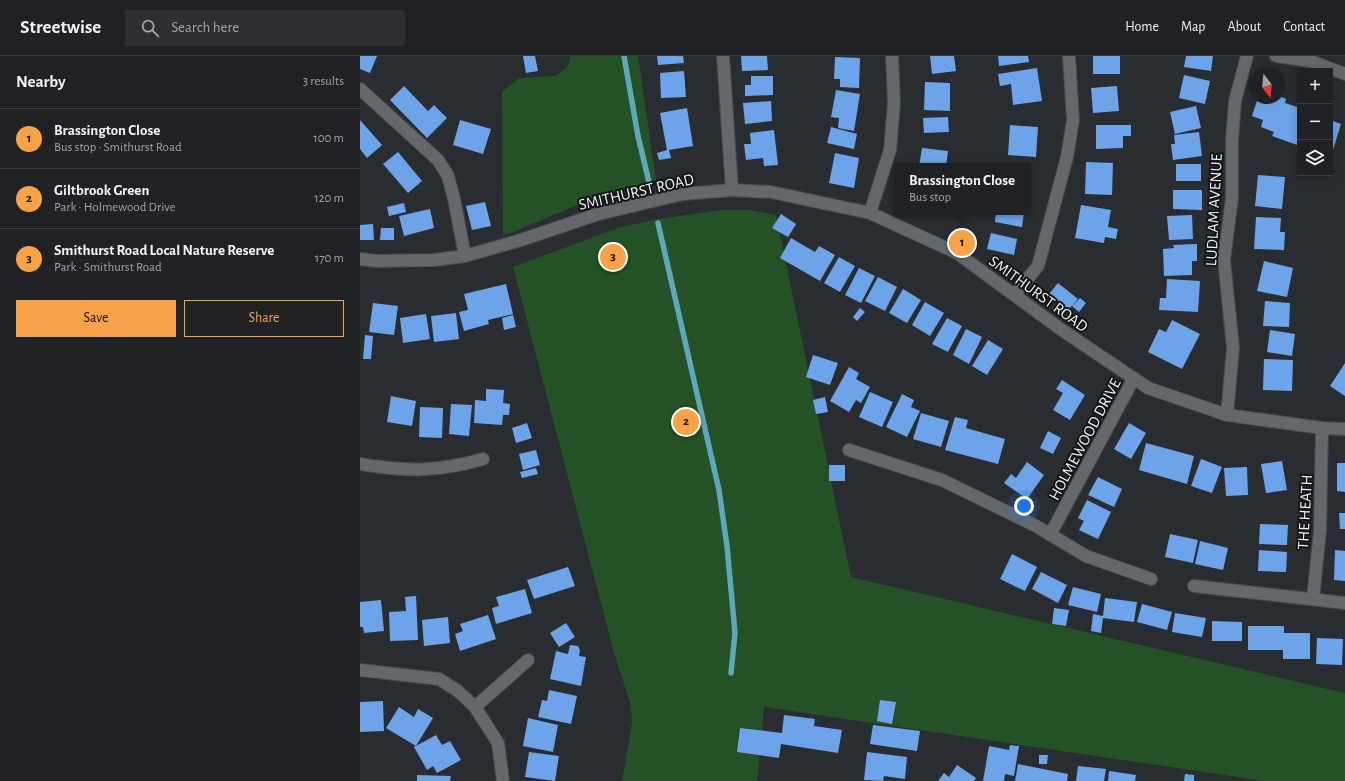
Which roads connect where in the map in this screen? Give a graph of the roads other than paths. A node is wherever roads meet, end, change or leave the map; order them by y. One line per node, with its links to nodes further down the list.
1 (723, 56): 8 (street)
2 (892, 56): 9 (street)
3 (1069, 56): 12 (street)
4 (1247, 56): 14 (street, LUDLAM AVENUE)
5 (1276, 56): 6 (street)
6 (1345, 74)
7 (360, 90): 10 (street)
8 (732, 190): 9 (street, SMITHURST ROAD); 10 (street, SMITHURST ROAD)
9 (870, 213): 12 (street, SMITHURST ROAD)
10 (465, 256): 11 (street, SMITHURST ROAD)
11 (360, 259)
12 (1014, 295): 13 (street, SMITHURST ROAD)
13 (1134, 378): 14 (street, SMITHURST ROAD); 20 (street, HOLMEWOOD DRIVE)
14 (1227, 415): 15 (street, SMITHURST ROAD)
15 (1322, 428): 16 (street, SMITHURST ROAD); 23 (street, THE HEATH)
16 (1345, 429)
17 (849, 450): 20 (street)
18 (483, 459): 19 (street)
19 (360, 464)
20 (1050, 535): 21 (street)
21 (1151, 579)
22 (1194, 586): 23 (street)
23 (1313, 598): 24 (street)
24 (1345, 603)
25 (528, 660): 27 (street)
26 (360, 670): 27 (street)
27 (475, 707): 28 (street)
28 (503, 781)

